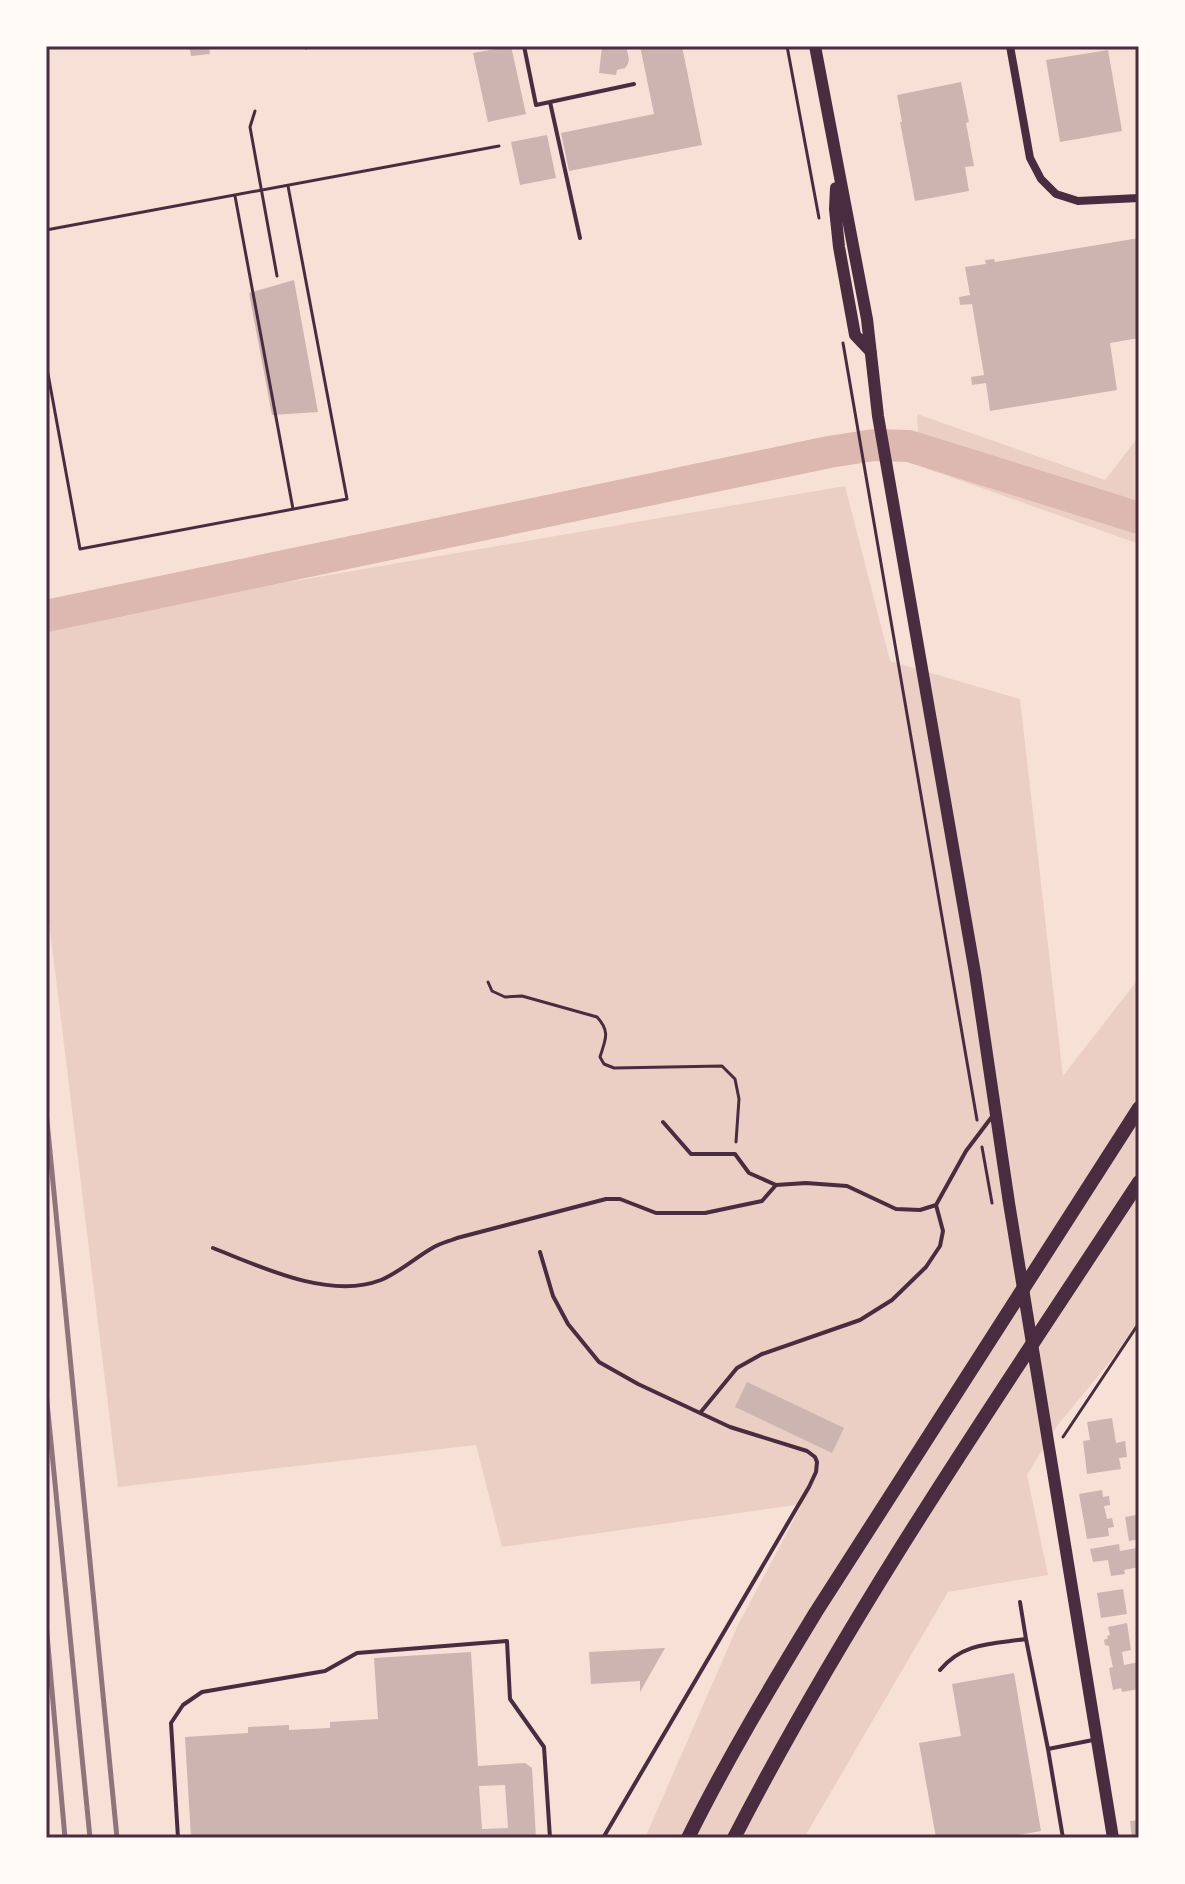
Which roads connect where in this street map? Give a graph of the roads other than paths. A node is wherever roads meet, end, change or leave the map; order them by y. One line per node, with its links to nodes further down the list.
1 (524, 46): 5 (lane)
2 (815, 46): 9 (main road)
3 (1010, 46): 6 (street)
4 (634, 84): 5 (lane)
5 (550, 102): 7 (lane)
6 (1139, 198)
7 (580, 238)
8 (1139, 1108): 26 (highway)
9 (995, 1112): 13 (lane); 20 (main road)
10 (663, 1122): 12 (lane)
11 (1139, 1182): 27 (highway)
12 (776, 1185): 13 (lane); 14 (lane)
13 (936, 1205): 16 (lane)
14 (213, 1248)
15 (540, 1252): 16 (lane)
16 (700, 1413): 25 (lane)
17 (1020, 1602): 18 (lane)
18 (1026, 1639): 19 (lane); 21 (lane)
19 (940, 1670)
20 (1097, 1739): 21 (lane); 22 (main road)
21 (1048, 1749): 28 (lane)
22 (1111, 1834)
23 (178, 1838): 24 (lane)
24 (550, 1838)
25 (603, 1838)
26 (688, 1838)
27 (734, 1838)
28 (1063, 1838)

